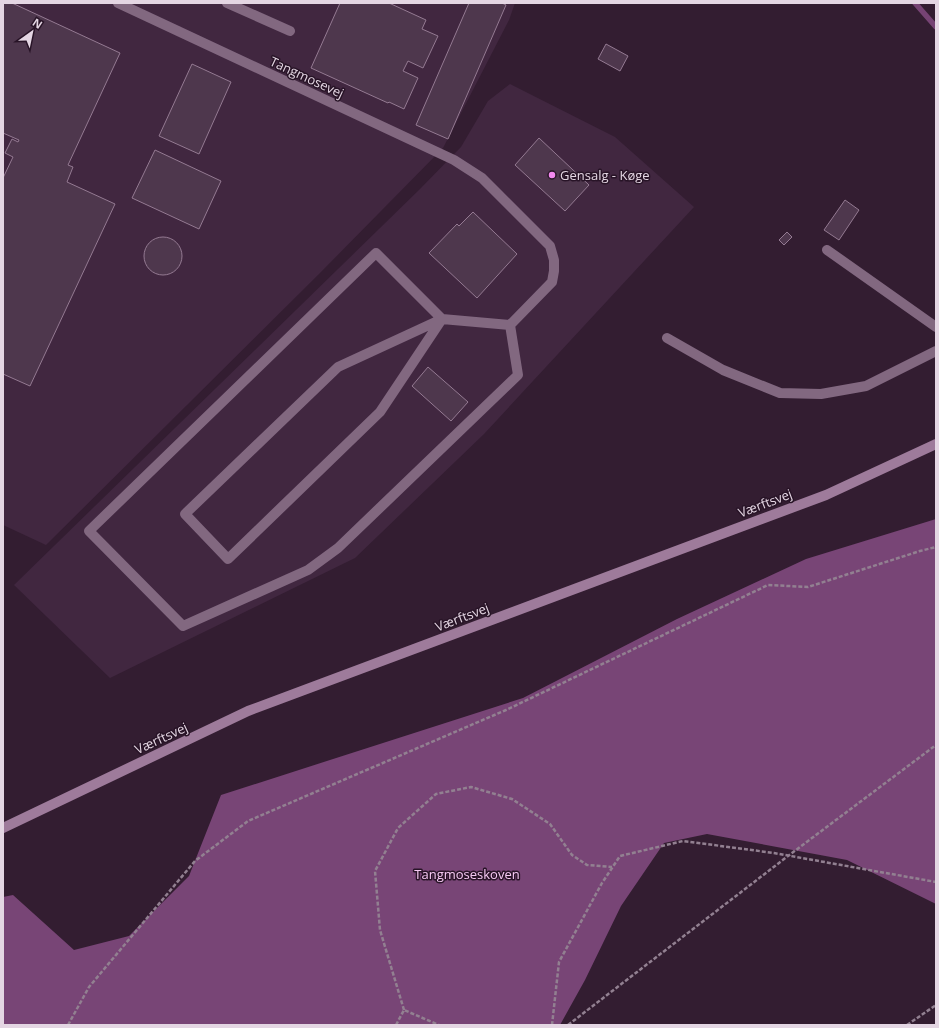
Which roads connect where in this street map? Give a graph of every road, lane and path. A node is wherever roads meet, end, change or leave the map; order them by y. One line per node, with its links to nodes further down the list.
1 (118, 3): 6 (lane, Tangmosevej)
2 (227, 3): 3 (lane)
3 (290, 31)
4 (827, 250): 7 (lane)
5 (442, 319): 5 (lane); 6 (lane); 6 (lane)
6 (510, 325)
7 (936, 326)
8 (667, 338): 9 (lane)
9 (936, 351)
10 (936, 444): 13 (street, Værftsvej)
11 (936, 547): 19 (path)
12 (936, 745): 14 (path)
13 (3, 828)
14 (788, 856): 15 (path); 16 (path); 23 (path)
15 (612, 867): 18 (path); 22 (path)
16 (936, 882)
17 (936, 1005): 24 (path)
18 (404, 1010): 20 (path); 21 (path)
19 (68, 1025)
20 (396, 1025)
21 (439, 1025)
22 (552, 1025)
23 (568, 1025)
24 (907, 1025)

